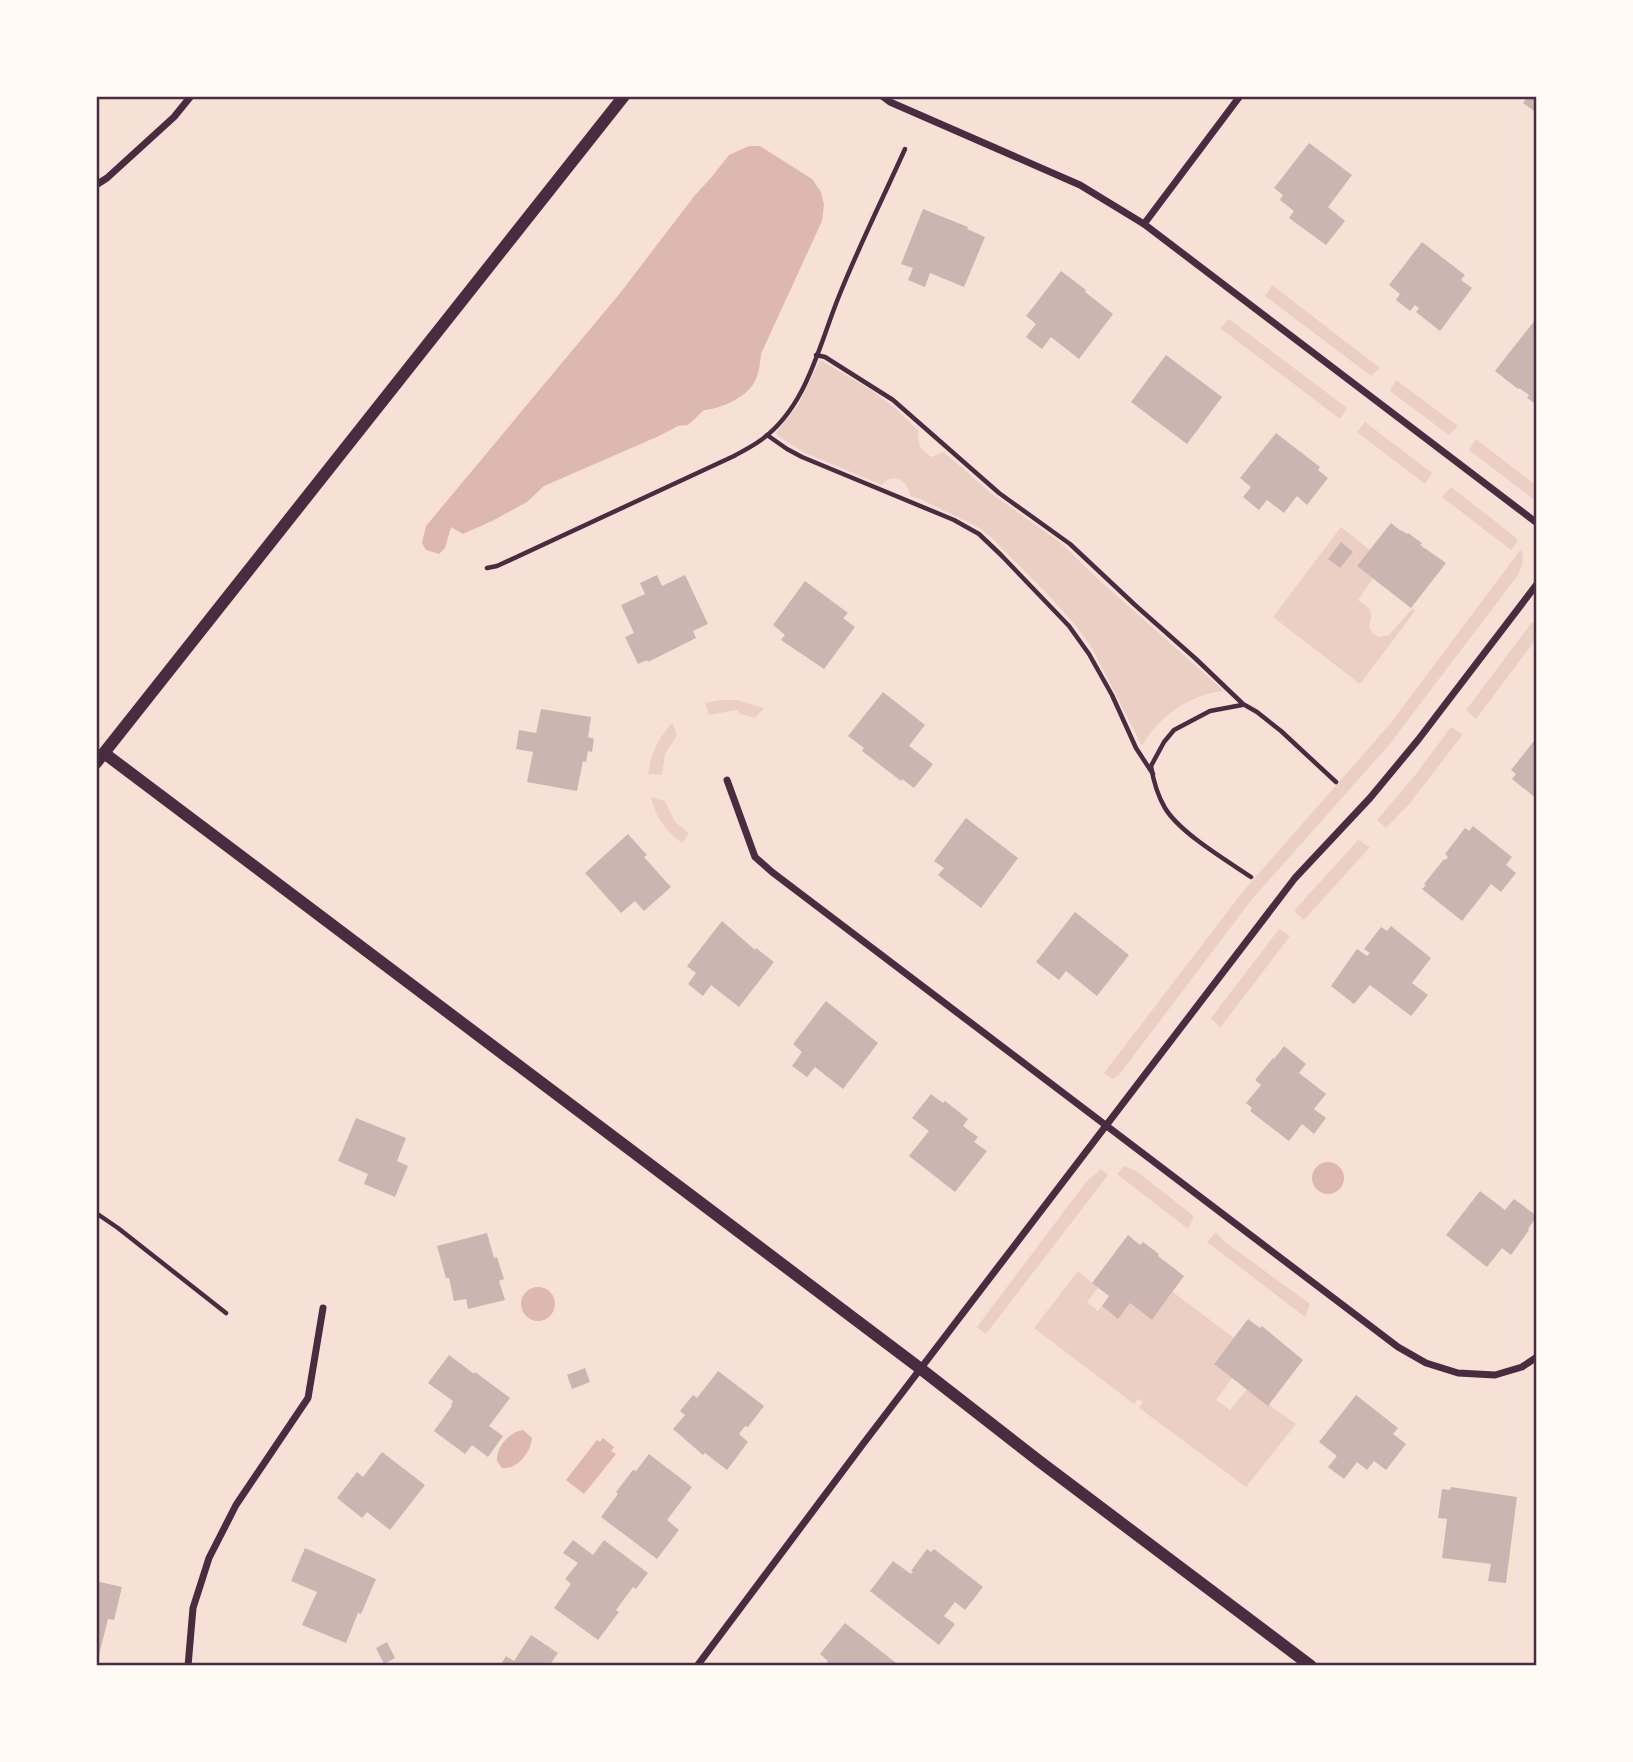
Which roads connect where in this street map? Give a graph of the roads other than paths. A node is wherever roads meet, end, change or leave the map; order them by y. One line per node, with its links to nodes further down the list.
1 (191, 96): 5 (street)
2 (624, 96): 9 (street)
3 (882, 96): 6 (street)
4 (1240, 96): 6 (street)
5 (96, 186)
6 (1144, 224): 7 (street)
7 (1537, 523)
8 (1537, 584): 11 (street)
9 (100, 758): 14 (street)
10 (727, 780): 11 (street)
11 (1106, 1126): 13 (street); 14 (street)
12 (323, 1308): 15 (street)
13 (1537, 1357)
14 (921, 1369): 16 (street); 17 (street)
15 (188, 1666)
16 (697, 1666)
17 (1311, 1666)

